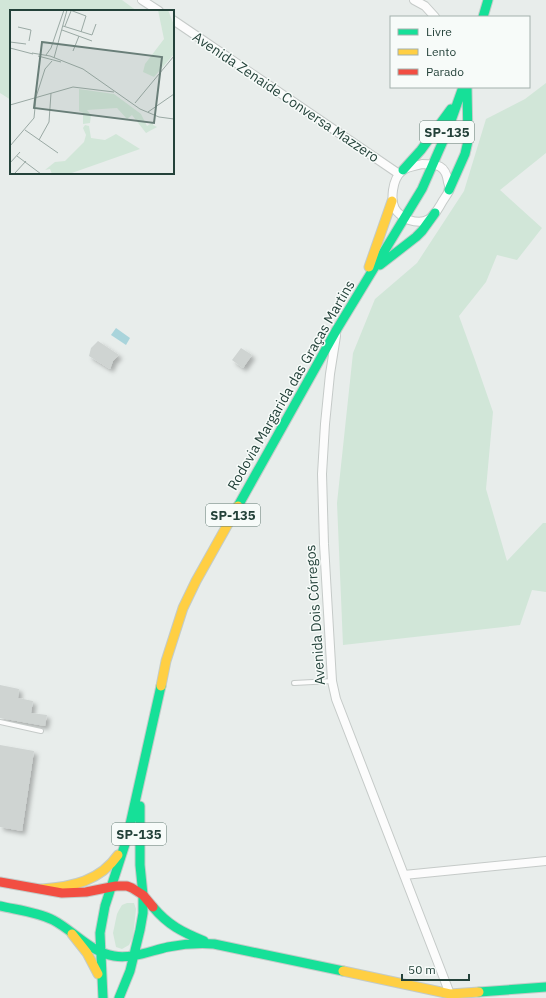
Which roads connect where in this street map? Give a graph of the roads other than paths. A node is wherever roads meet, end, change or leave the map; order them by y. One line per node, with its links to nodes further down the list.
1 (142, 0): 4 (street)
2 (414, 0): 5 (street)
3 (488, 0): 6 (main road)
4 (157, 10)
5 (434, 16)
6 (483, 16)
7 (174, 21): 12 (street, Avenida Zenaide Conversa Mazzero)
8 (463, 88): 10 (main road, Rodovia Margarida das Graças Martins / SP-135)
9 (467, 88): 13 (main road)
10 (459, 99): 11 (main road, Rodovia Margarida das Graças Martins / SP-135); 12 (main road)
11 (433, 164): 12 (street); 13 (street); 16 (main road, Rodovia Margarida das Graças Martins / SP-135)
12 (401, 172): 14 (street)
13 (450, 190): 15 (street)
14 (392, 201): 16 (street); 17 (main road)
15 (435, 213): 16 (street); 17 (main road)
16 (405, 218): 17 (main road, Rodovia Margarida das Graças Martins / SP-135)
17 (371, 274): 18 (main road, Rodovia Margarida das Graças Martins / SP-135)
18 (337, 329): 19 (street, Avenida Dois Córregos); 23 (main road, Rodovia Margarida das Graças Martins / SP-135)
19 (332, 682): 20 (lane); 26 (street, Avenida Dois Córregos)
20 (294, 683)
21 (0, 722): 22 (lane)
22 (41, 731)
23 (142, 772): 24 (main road, Rodovia Margarida das Graças Martins / SP-135); 30 (main road, Rodovia Margarida das Graças Martins / SP-135)
24 (127, 838): 28 (main road, Rodovia Margarida das Graças Martins / SP-135); 29 (main road)
25 (546, 861): 26 (street)
26 (404, 875): 38 (street, Avenida Dois Córregos)
27 (0, 882): 29 (main road)
28 (111, 888): 29 (main road); 30 (main road); 34 (main road, Rodovia Margarida das Graças Martins / SP-135)
29 (42, 889)
30 (143, 895): 33 (main road); 35 (main road, Rodovia Margarida das Graças Martins / SP-135)
31 (0, 906): 32 (main road)
32 (72, 934): 34 (main road); 37 (main road)
33 (214, 944): 35 (main road); 38 (main road)
34 (101, 951): 35 (main road); 37 (main road, Rodovia Margarida das Graças Martins / SP-135)
35 (134, 955): 39 (main road, Rodovia Margarida das Graças Martins / SP-135)
36 (546, 987): 38 (main road)
37 (103, 995)
38 (451, 996)
39 (119, 998)

